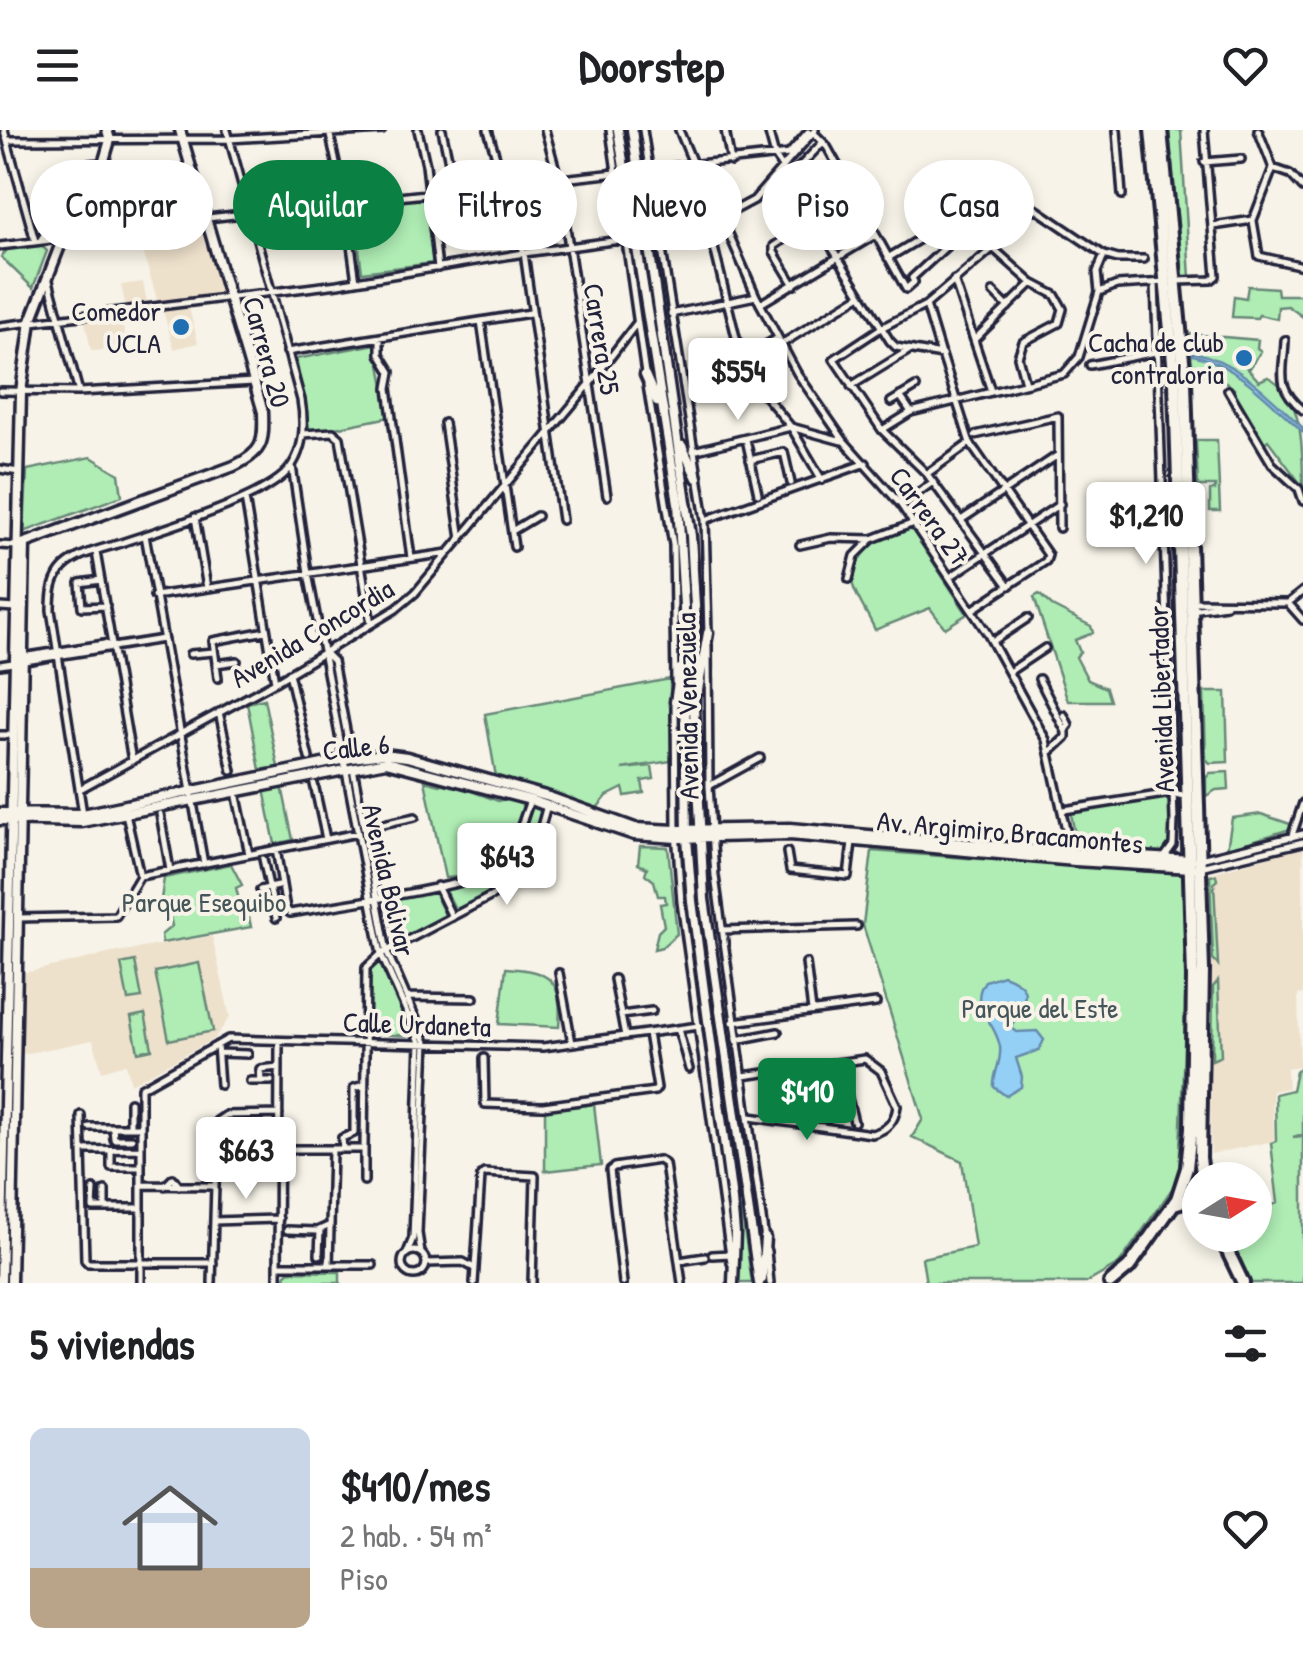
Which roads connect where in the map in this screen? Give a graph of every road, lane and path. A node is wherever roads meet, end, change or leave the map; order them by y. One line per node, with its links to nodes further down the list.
1 (4, 130): 26 (street)
2 (227, 130): 25 (street)
3 (382, 130): 20 (street)
4 (418, 130): 48 (street)
5 (442, 130): 34 (street)
6 (488, 130): 35 (street)
7 (545, 130): 36 (street, Carrera 25)
8 (610, 130): 37 (street, Avenida Venezuela)
9 (618, 130): 38 (street, Avenida Venezuela)
10 (632, 130): 39 (street, Avenida Venezuela)
11 (642, 130): 40 (street, Avenida Venezuela)
12 (679, 130): 41 (street)
13 (725, 130): 42 (street)
14 (768, 130): 28 (street)
15 (1117, 130): 53 (street)
16 (1151, 130): 91 (main road, Avenida Libertador)
17 (1162, 130): 91 (main road, Avenida Libertador)
18 (1204, 130): 49 (street)
19 (1258, 130): 50 (street)
20 (329, 131): 22 (street); 33 (street)
21 (810, 132): 27 (street); 28 (street); 45 (street)
22 (265, 133): 25 (street)
23 (109, 135): 24 (street); 26 (street); 30 (street)
24 (182, 135): 25 (street); 31 (street, Carrera 20)
25 (230, 139): 32 (street)
26 (8, 140): 56 (street)
27 (823, 142): 46 (street); 47 (street)
28 (774, 156): 43 (street); 44 (street)
29 (1241, 159): 49 (street)
30 (105, 160)
31 (189, 160)
32 (235, 160)
33 (335, 160)
34 (448, 160)
35 (497, 160)
36 (553, 160)
37 (618, 160)
38 (620, 160)
39 (636, 160)
40 (647, 160)
41 (692, 160)
42 (731, 160)
43 (742, 160)
44 (777, 160)
45 (790, 160)
46 (806, 160)
47 (834, 160)
48 (424, 162)
49 (1204, 162): 58 (street)
50 (1273, 168): 51 (street); 57 (street)
51 (1303, 188)
52 (762, 191): 54 (street)
53 (1122, 195)
54 (742, 208)
55 (1034, 208): 82 (street)
56 (30, 217)
57 (1253, 220): 58 (street); 86 (street)
58 (1212, 226): 91 (street)
59 (213, 241): 99 (street, Carrera 20)
60 (30, 242): 61 (street)
61 (1, 248)
62 (904, 248): 84 (street)
63 (59, 250): 88 (street)
64 (258, 250): 94 (street)
65 (351, 250): 90 (street)
66 (436, 250): 87 (street)
67 (523, 250): 81 (street)
68 (546, 250): 81 (street)
69 (568, 250): 125 (street, Carrera 25)
70 (626, 250): 109 (street, Avenida Venezuela)
71 (638, 250): 141 (street, Avenida Venezuela)
72 (648, 250): 143 (street, Avenida Venezuela)
73 (661, 250): 105 (street, Avenida Venezuela)
74 (715, 250): 100 (street)
75 (736, 250): 98 (street, Carrera 27)
76 (774, 250): 93 (street)
77 (832, 250): 83 (street)
78 (850, 250): 83 (street)
79 (883, 250): 84 (street)
80 (942, 250): 84 (street)
81 (524, 253): 87 (street); 104 (street)
82 (1104, 254): 85 (street); 96 (street)
83 (837, 258): 93 (street); 97 (street)
84 (888, 258)
85 (1144, 259)
86 (1303, 266)
87 (438, 268): 90 (street)
88 (48, 274): 106 (street); 107 (street)
89 (954, 280): 92 (street); 102 (street); 113 (street)
90 (356, 281): 94 (street)
91 (1166, 282): 96 (street); 118 (street); 137 (main road, Avenida Libertador); 207 (main road, Avenida Libertador)
92 (1032, 283): 103 (street); 124 (street)
93 (794, 285): 101 (street)
94 (270, 292): 99 (street); 117 (street)
95 (992, 292): 103 (street)
96 (1098, 292): 124 (street)
97 (861, 295): 111 (street); 115 (street)
98 (756, 296): 100 (street); 101 (street, Carrera 27)
99 (230, 298): 106 (street); 123 (street, Carrera 20)
100 (728, 303): 105 (street); 120 (street)
101 (760, 304): 115 (street, Carrera 27)
102 (926, 305): 111 (street); 119 (street)
103 (1008, 307): 113 (street)
104 (531, 313): 108 (street); 145 (street)
105 (671, 314): 151 (street, Avenida Venezuela)
106 (59, 318): 107 (street); 131 (street)
107 (30, 321): 110 (street); 130 (street)
108 (480, 321): 112 (street); 164 (street)
109 (638, 322): 122 (street, Avenida Venezuela); 125 (street, Avenida Concordia)
110 (0, 326)
111 (880, 328): 116 (street); 126 (street)
112 (380, 338): 117 (street); 194 (street)
113 (974, 340): 132 (street)
114 (1285, 340): 138 (street)
115 (780, 341): 120 (street); 149 (street, Carrera 27)
116 (911, 350): 119 (street); 126 (street)
117 (286, 352): 146 (street)
118 (1156, 352): 121 (street); 136 (street)
119 (942, 355): 134 (street)
120 (741, 358): 142 (street)
121 (1090, 364)
122 (645, 375): 141 (street); 237 (street, Avenida Venezuela)
123 (254, 382): 131 (street); 187 (street, Carrera 20)
124 (1025, 383): 132 (street)
125 (589, 385): 145 (street, Avenida Concordia); 168 (street, Carrera 25)
126 (851, 386): 144 (street)
127 (916, 387): 133 (street)
128 (1228, 390): 170 (street)
129 (0, 391): 130 (street)
130 (21, 392): 131 (street); 159 (street)
131 (79, 392)
132 (991, 392): 134 (street)
133 (900, 396): 135 (street); 139 (street)
134 (955, 400): 139 (street); 150 (street)
135 (890, 402)
136 (1159, 409): 137 (street); 154 (street)
137 (1176, 409): 153 (main road, Avenida Libertador)
138 (1303, 410)
139 (911, 412): 144 (street)
140 (444, 423): 184 (street)
141 (665, 424): 219 (street, Avenida Venezuela)
142 (791, 428): 148 (street); 149 (street); 162 (street)
143 (676, 430): 161 (street); 238 (street, Avenida Venezuela)
144 (882, 430): 160 (street)
145 (550, 431): 164 (street, Avenida Concordia); 175 (street)
146 (303, 434): 157 (street); 195 (street)
147 (975, 435): 152 (street)
148 (746, 439): 151 (street); 155 (street)
149 (844, 441): 156 (street, Carrera 27)
150 (970, 443): 160 (street); 166 (street)
151 (694, 451): 161 (street, Avenida Venezuela)
152 (1060, 454): 166 (street); 171 (street)
153 (1176, 454): 154 (street); 207 (main road, Avenida Libertador)
154 (1160, 455): 236 (street)
155 (750, 460): 165 (street); 167 (street)
156 (866, 463): 162 (street); 172 (street, Carrera 27)
157 (292, 466): 169 (street); 196 (street)
158 (0, 468): 159 (street)
159 (19, 472): 187 (street)
160 (927, 474): 163 (street)
161 (697, 478): 176 (street, Avenida Venezuela)
162 (822, 480): 176 (street)
163 (933, 482): 172 (street); 177 (street)
164 (506, 483): 181 (street); 184 (street, Avenida Concordia)
165 (791, 483)
166 (1004, 491): 177 (street); 179 (street)
167 (758, 494)
168 (607, 496)
169 (244, 497): 173 (street); 200 (street)
170 (1303, 501)
171 (1060, 504): 179 (street); 180 (street)
172 (901, 505): 178 (street, Carrera 27)
173 (194, 516): 182 (street); 202 (street)
174 (537, 516): 181 (street)
175 (562, 520)
176 (704, 520): 215 (street, Avenida Venezuela)
177 (961, 520): 192 (street)
178 (914, 523): 185 (street); 197 (street, Carrera 27)
179 (1028, 526): 192 (street); 201 (street)
180 (1060, 528)
181 (512, 530): 189 (street)
182 (146, 535): 190 (street); 204 (street)
183 (848, 538): 185 (street); 188 (street); 193 (street)
184 (461, 539): 191 (street, Avenida Concordia)
185 (872, 539): 193 (street)
186 (0, 545): 187 (street)
187 (20, 545): 209 (street); 228 (street)
188 (800, 545)
189 (514, 547)
190 (96, 551): 199 (street); 224 (street)
191 (449, 553): 194 (street); 213 (street, Avenida Concordia)
192 (986, 554): 197 (street); 201 (street)
193 (855, 556): 198 (street)
194 (411, 558): 195 (street)
195 (360, 565): 196 (street); 213 (street)
196 (308, 573): 200 (street); 222 (street)
197 (950, 578): 210 (street, Carrera 27)
198 (848, 579)
199 (101, 580): 206 (street); 206 (street)
200 (258, 580): 202 (street); 214 (street)
201 (1008, 586): 210 (street)
202 (206, 588): 204 (street)
203 (1303, 591): 205 (street)
204 (154, 596): 216 (street)
205 (1288, 602): 207 (street); 212 (street)
206 (106, 606): 220 (street)
207 (1185, 606): 234 (main road, Avenida Libertador); 288 (main road, Avenida Libertador)
208 (0, 607): 209 (street)
209 (15, 608): 228 (street)
210 (972, 610): 218 (street, Carrera 27)
211 (1028, 618): 218 (street)
212 (1303, 620)
213 (371, 624): 217 (street, Avenida Concordia)
214 (266, 631): 223 (street); 235 (street)
215 (708, 633): 238 (street); 254 (street, Avenida Venezuela)
216 (162, 639): 220 (street); 246 (street)
217 (338, 642): 222 (street, Avenida Concordia); 227 (street)
218 (992, 642): 230 (street, Carrera 27)
219 (684, 645): 237 (street); 277 (street, Avenida Venezuela)
220 (113, 646): 224 (street); 250 (street)
221 (1045, 648): 230 (street)
222 (323, 651): 227 (street, Avenida Bolivar); 231 (street, Avenida Concordia); 251 (street, Avenida Bolivar)
223 (214, 652): 225 (street); 229 (street)
224 (60, 654): 228 (street); 255 (street)
225 (190, 654)
226 (237, 661): 229 (street)
227 (332, 662): 251 (street, Avenida Bolivar)
228 (13, 663): 245 (street); 268 (street)
229 (216, 664): 232 (street)
230 (1008, 672): 247 (street, Carrera 27)
231 (289, 673): 235 (street, Avenida Concordia); 248 (street)
232 (218, 678)
233 (1039, 678): 241 (street)
234 (1184, 681): 236 (street); 242 (main road, Avenida Libertador)
235 (274, 682): 239 (street, Avenida Concordia)
236 (1167, 682): 243 (street)
237 (675, 702): 276 (street, Avenida Venezuela)
238 (694, 710): 274 (street, Avenida Venezuela)
239 (219, 712): 246 (street, Avenida Concordia); 252 (street)
240 (1064, 715): 241 (street)
241 (1065, 730): 247 (street)
242 (1186, 733): 243 (street); 260 (main road, Avenida Libertador)
243 (1169, 734): 256 (street)
244 (0, 735): 245 (street)
245 (12, 735): 268 (street)
246 (179, 735): 250 (street, Avenida Concordia); 257 (street)
247 (1051, 751): 263 (street, Carrera 27)
248 (308, 758)
249 (760, 758): 254 (street)
250 (132, 761): 255 (street, Avenida Concordia)
251 (348, 763): 257 (street); 259 (street); 270 (street, Avenida Bolivar); 272 (street, Avenida Bolivar)
252 (232, 771)
253 (314, 784): 280 (street)
254 (709, 786): 275 (street, Avenida Venezuela)
255 (80, 789): 264 (street)
256 (1171, 793): 260 (street); 263 (street); 287 (street)
257 (191, 795): 264 (street); 265 (street); 289 (street)
258 (238, 797): 284 (street)
259 (531, 797): 261 (street); 271 (street)
260 (1188, 797): 288 (main road, Avenida Libertador)
261 (548, 802): 273 (street); 276 (street)
262 (1303, 803): 278 (street)
263 (1064, 810): 285 (street, Carrera 27)
264 (83, 814): 268 (street)
265 (126, 814): 268 (street); 291 (street)
266 (160, 814): 290 (street)
267 (0, 816): 268 (street)
268 (15, 817): 297 (street); 300 (street)
269 (415, 817): 270 (street)
270 (364, 828): 296 (street, Avenida Bolivar)
271 (521, 830): 273 (street); 293 (street)
272 (358, 833): 280 (street); 296 (street, Avenida Bolivar)
273 (539, 833): 298 (street)
274 (699, 833): 275 (street); 277 (street); 407 (street, Avenida Venezuela)
275 (711, 833): 281 (street, Av. Argimiro Bracamontes); 285 (street); 302 (street, Avenida Venezuela)
276 (676, 834): 277 (street); 315 (street, Avenida Venezuela)
277 (687, 834): 392 (street, Avenida Venezuela)
278 (1290, 838): 279 (street); 288 (street)
279 (1303, 838): 288 (street, Av. Argimiro Bracamontes)
280 (326, 839): 282 (street)
281 (852, 841): 283 (street); 285 (street, Av. Argimiro Bracamontes)
282 (276, 849): 284 (street); 292 (street)
283 (788, 852)
284 (249, 854): 289 (street)
285 (1073, 857): 287 (street); 288 (street, Av. Argimiro Bracamontes)
286 (263, 859): 294 (street)
287 (1163, 859): 288 (street)
288 (1195, 863): 356 (main road, Avenida Libertador); 366 (main road, Avenida Libertador)
289 (204, 864): 290 (street)
290 (170, 870): 291 (street)
291 (140, 876): 300 (street)
292 (282, 885): 294 (street); 296 (street)
293 (437, 886): 296 (street); 298 (street)
294 (270, 888): 295 (street); 299 (street)
295 (260, 890)
296 (374, 897): 303 (street, Avenida Bolivar)
297 (4, 898): 300 (street)
298 (452, 917): 303 (street)
299 (276, 918)
300 (9, 919): 307 (street); 396 (street)
301 (857, 926): 302 (street)
302 (721, 930): 314 (street, Avenida Venezuela)
303 (384, 953): 308 (street, Avenida Bolivar); 321 (street); 323 (street, Avenida Bolivar)
304 (806, 963): 312 (street)
305 (559, 972): 324 (street)
306 (614, 980): 313 (street)
307 (4, 995): 374 (street)
308 (407, 998): 309 (street); 323 (street, Avenida Bolivar)
309 (474, 998)
310 (876, 1003): 312 (street)
311 (652, 1011): 313 (street)
312 (812, 1011): 314 (street)
313 (621, 1016): 319 (street)
314 (733, 1022): 322 (street, Avenida Venezuela)
315 (699, 1026): 316 (street, Calle Urdaneta); 379 (street, Avenida Venezuela)
316 (678, 1029): 318 (street, Calle Urdaneta); 331 (street)
317 (778, 1032): 322 (street)
318 (648, 1033): 319 (street, Calle Urdaneta); 328 (street)
319 (625, 1036): 324 (street, Calle Urdaneta)
320 (280, 1040): 321 (street, Calle Urdaneta); 325 (street, Calle Urdaneta); 330 (street)
321 (366, 1040): 323 (street, Calle Urdaneta); 338 (street)
322 (736, 1040): 333 (street, Avenida Venezuela)
323 (423, 1042): 324 (street, Calle Urdaneta); 377 (street, Avenida Bolivar); 378 (street, Avenida Bolivar)
324 (572, 1043)
325 (217, 1045): 326 (street); 347 (street, Calle Urdaneta)
326 (219, 1053): 327 (street); 337 (street)
327 (248, 1054)
328 (484, 1058)
329 (838, 1063): 332 (street); 342 (street); 344 (street)
330 (279, 1067): 335 (street); 340 (street)
331 (689, 1069)
332 (788, 1070): 333 (street); 343 (street)
333 (742, 1076): 342 (street, Avenida Venezuela)
334 (250, 1081): 335 (street)
335 (261, 1081): 336 (street)
336 (271, 1081)
337 (220, 1085)
338 (364, 1085): 349 (street); 355 (street)
339 (130, 1102): 348 (street)
340 (279, 1114): 351 (street); 357 (street)
341 (81, 1115): 352 (street)
342 (748, 1116): 375 (street, Avenida Venezuela)
343 (810, 1117)
344 (854, 1122)
345 (88, 1127): 346 (street)
346 (113, 1127): 348 (street); 348 (street)
347 (141, 1127): 348 (street); 350 (street)
348 (128, 1128)
349 (364, 1148): 355 (street); 360 (street)
350 (141, 1149): 353 (street); 359 (street)
351 (279, 1149): 354 (street); 358 (street)
352 (82, 1150): 353 (street); 386 (street)
353 (111, 1150): 359 (street)
354 (332, 1150): 355 (street); 371 (street)
355 (342, 1150)
356 (1201, 1162)
357 (215, 1164): 358 (street); 362 (street)
358 (279, 1166): 369 (street)
359 (141, 1167): 361 (street)
360 (364, 1181)
361 (141, 1185): 362 (street); 368 (street)
362 (215, 1186): 370 (street)
363 (94, 1189): 367 (street)
364 (105, 1190): 367 (street)
365 (1182, 1200): 366 (main road)
366 (1173, 1205): 390 (main road, Avenida Libertador)
367 (106, 1208): 368 (street)
368 (141, 1208): 386 (street)
369 (279, 1219): 370 (street); 388 (street)
370 (214, 1221): 385 (street)
371 (329, 1226): 373 (street); 387 (street)
372 (288, 1230): 373 (street)
373 (320, 1230): 381 (street)
374 (1, 1237): 396 (street)
375 (765, 1238): 407 (street); 408 (street, Avenida Venezuela)
376 (1228, 1252): 395 (main road)
377 (407, 1253): 378 (street); 394 (street, Avenida Bolivar)
378 (421, 1253): 384 (street, Avenida Bolivar)
379 (730, 1254): 382 (street); 392 (street, Avenida Venezuela)
380 (474, 1255): 383 (street); 391 (street); 403 (street)
381 (320, 1256)
382 (678, 1261): 404 (street); 405 (street)
383 (463, 1262): 384 (street); 391 (street)
384 (427, 1263): 393 (street)
385 (213, 1264): 386 (street); 398 (street)
386 (141, 1265): 397 (street)
387 (329, 1265): 388 (street); 389 (street)
388 (278, 1266): 399 (street)
389 (373, 1266)
390 (1129, 1267): 409 (main road); 410 (main road)
391 (474, 1268): 402 (street)
392 (735, 1271): 406 (street, Avenida Venezuela)
393 (422, 1272): 394 (street); 401 (street)
394 (409, 1274): 400 (street, Avenida Bolivar)
395 (1241, 1278)
396 (9, 1282)
397 (141, 1283)
398 (212, 1283)
399 (278, 1283)
400 (409, 1283)
401 (418, 1283)
402 (474, 1283)
403 (532, 1283)
404 (623, 1283)
405 (682, 1283)
406 (733, 1283)
407 (760, 1283)
408 (770, 1283)
409 (1110, 1283)
410 (1121, 1283)

